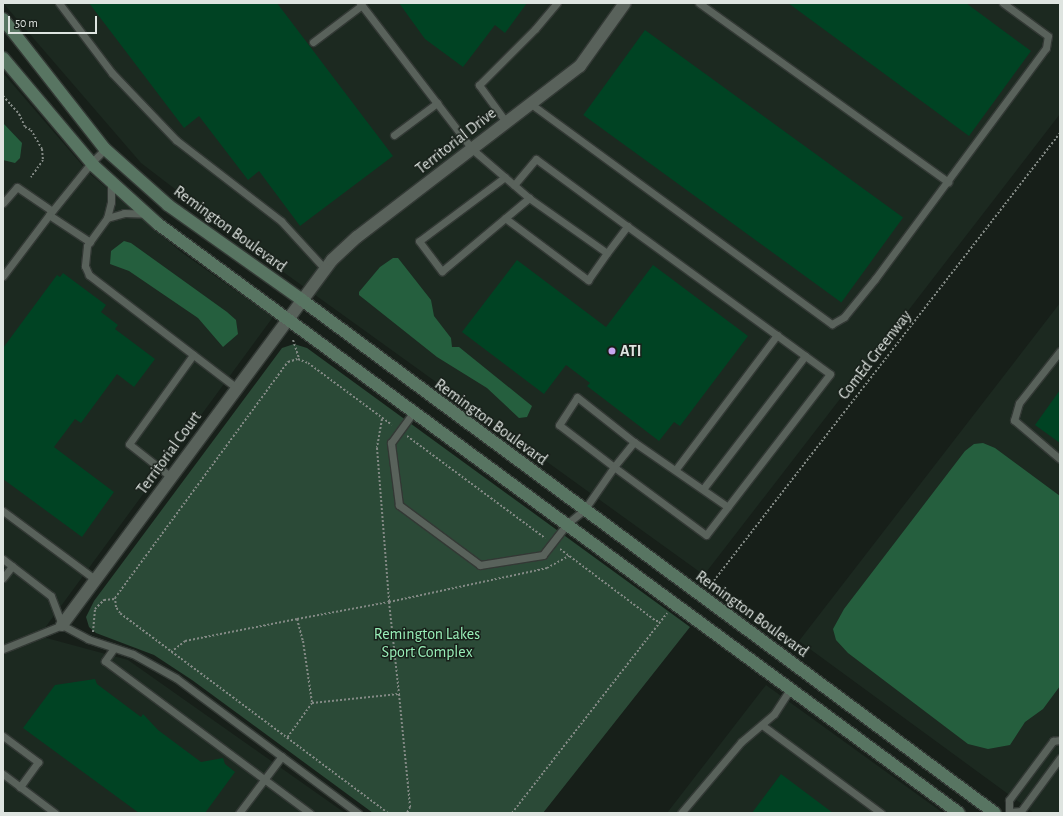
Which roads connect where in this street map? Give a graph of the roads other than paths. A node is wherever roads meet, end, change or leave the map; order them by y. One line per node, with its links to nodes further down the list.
1 (59, 3): 30 (lane)
2 (557, 3): 12 (lane)
3 (625, 3): 11 (street, Territorial Drive)
4 (699, 3): 19 (lane)
5 (1003, 3): 19 (lane)
6 (361, 4): 8 (lane); 10 (lane)
7 (3, 19): 14 (street, Remington Boulevard)
8 (313, 42)
9 (3, 58): 16 (street)
10 (437, 103): 13 (lane); 15 (lane)
11 (530, 104): 12 (street, Territorial Drive); 19 (lane)
12 (506, 122): 15 (street, Territorial Drive)
13 (394, 135)
14 (105, 149): 16 (lane); 32 (street, Remington Boulevard)
15 (472, 149): 17 (lane); 30 (street, Territorial Drive)
16 (91, 163): 18 (street); 23 (lane)
17 (505, 177): 20 (lane); 26 (lane)
18 (111, 182): 24 (street); 25 (lane)
19 (948, 182)
20 (514, 186): 21 (lane); 27 (lane)
21 (529, 198): 26 (lane); 29 (lane)
22 (3, 203): 23 (lane)
23 (51, 213): 28 (lane); 31 (lane)
24 (147, 214): 25 (lane); 33 (street)
25 (107, 218): 28 (lane)
26 (505, 218): 29 (lane)
27 (627, 226): 29 (lane); 34 (lane)
28 (90, 242): 36 (lane)
29 (607, 253)
30 (325, 269): 32 (street, Territorial Drive)
31 (3, 276)
32 (302, 300): 33 (street, Territorial Court); 47 (street, Remington Boulevard)
33 (288, 318): 38 (street, Territorial Court); 39 (street)
34 (777, 335): 37 (lane); 43 (lane)
35 (1060, 351): 41 (lane)
36 (193, 355): 38 (lane); 44 (lane)
37 (805, 356): 45 (lane); 46 (lane)
38 (237, 388): 44 (street, Territorial Court)
39 (414, 411): 49 (street); 49 (lane)
40 (634, 442): 42 (lane); 42 (lane); 43 (lane)
41 (1060, 459)
42 (614, 467): 46 (lane); 47 (lane)
43 (676, 469): 45 (lane)
44 (171, 477): 53 (street, Territorial Court)
45 (703, 489): 46 (lane)
46 (728, 507)
47 (584, 510): 49 (lane); 73 (street, Remington Boulevard)
48 (3, 511): 53 (lane)
49 (567, 524): 57 (street)
50 (3, 559): 51 (lane)
51 (12, 566): 52 (lane); 54 (lane)
52 (3, 578)
53 (96, 580): 54 (street, Territorial Court)
54 (62, 625): 55 (lane); 56 (lane)
55 (114, 648): 61 (lane); 64 (lane)
56 (3, 649)
57 (790, 689): 58 (lane); 72 (street)
58 (762, 725): 70 (lane); 71 (lane)
59 (3, 736): 65 (lane)
60 (1060, 740): 74 (lane)
61 (282, 756): 64 (lane); 69 (lane)
62 (1060, 758): 74 (lane)
63 (3, 774): 65 (lane)
64 (264, 780): 67 (lane); 68 (lane)
65 (20, 787): 66 (lane)
66 (55, 813)
67 (239, 813)
68 (310, 813)
69 (358, 813)
70 (681, 813)
71 (881, 813)
72 (959, 813)
73 (995, 813)
74 (1010, 813)

